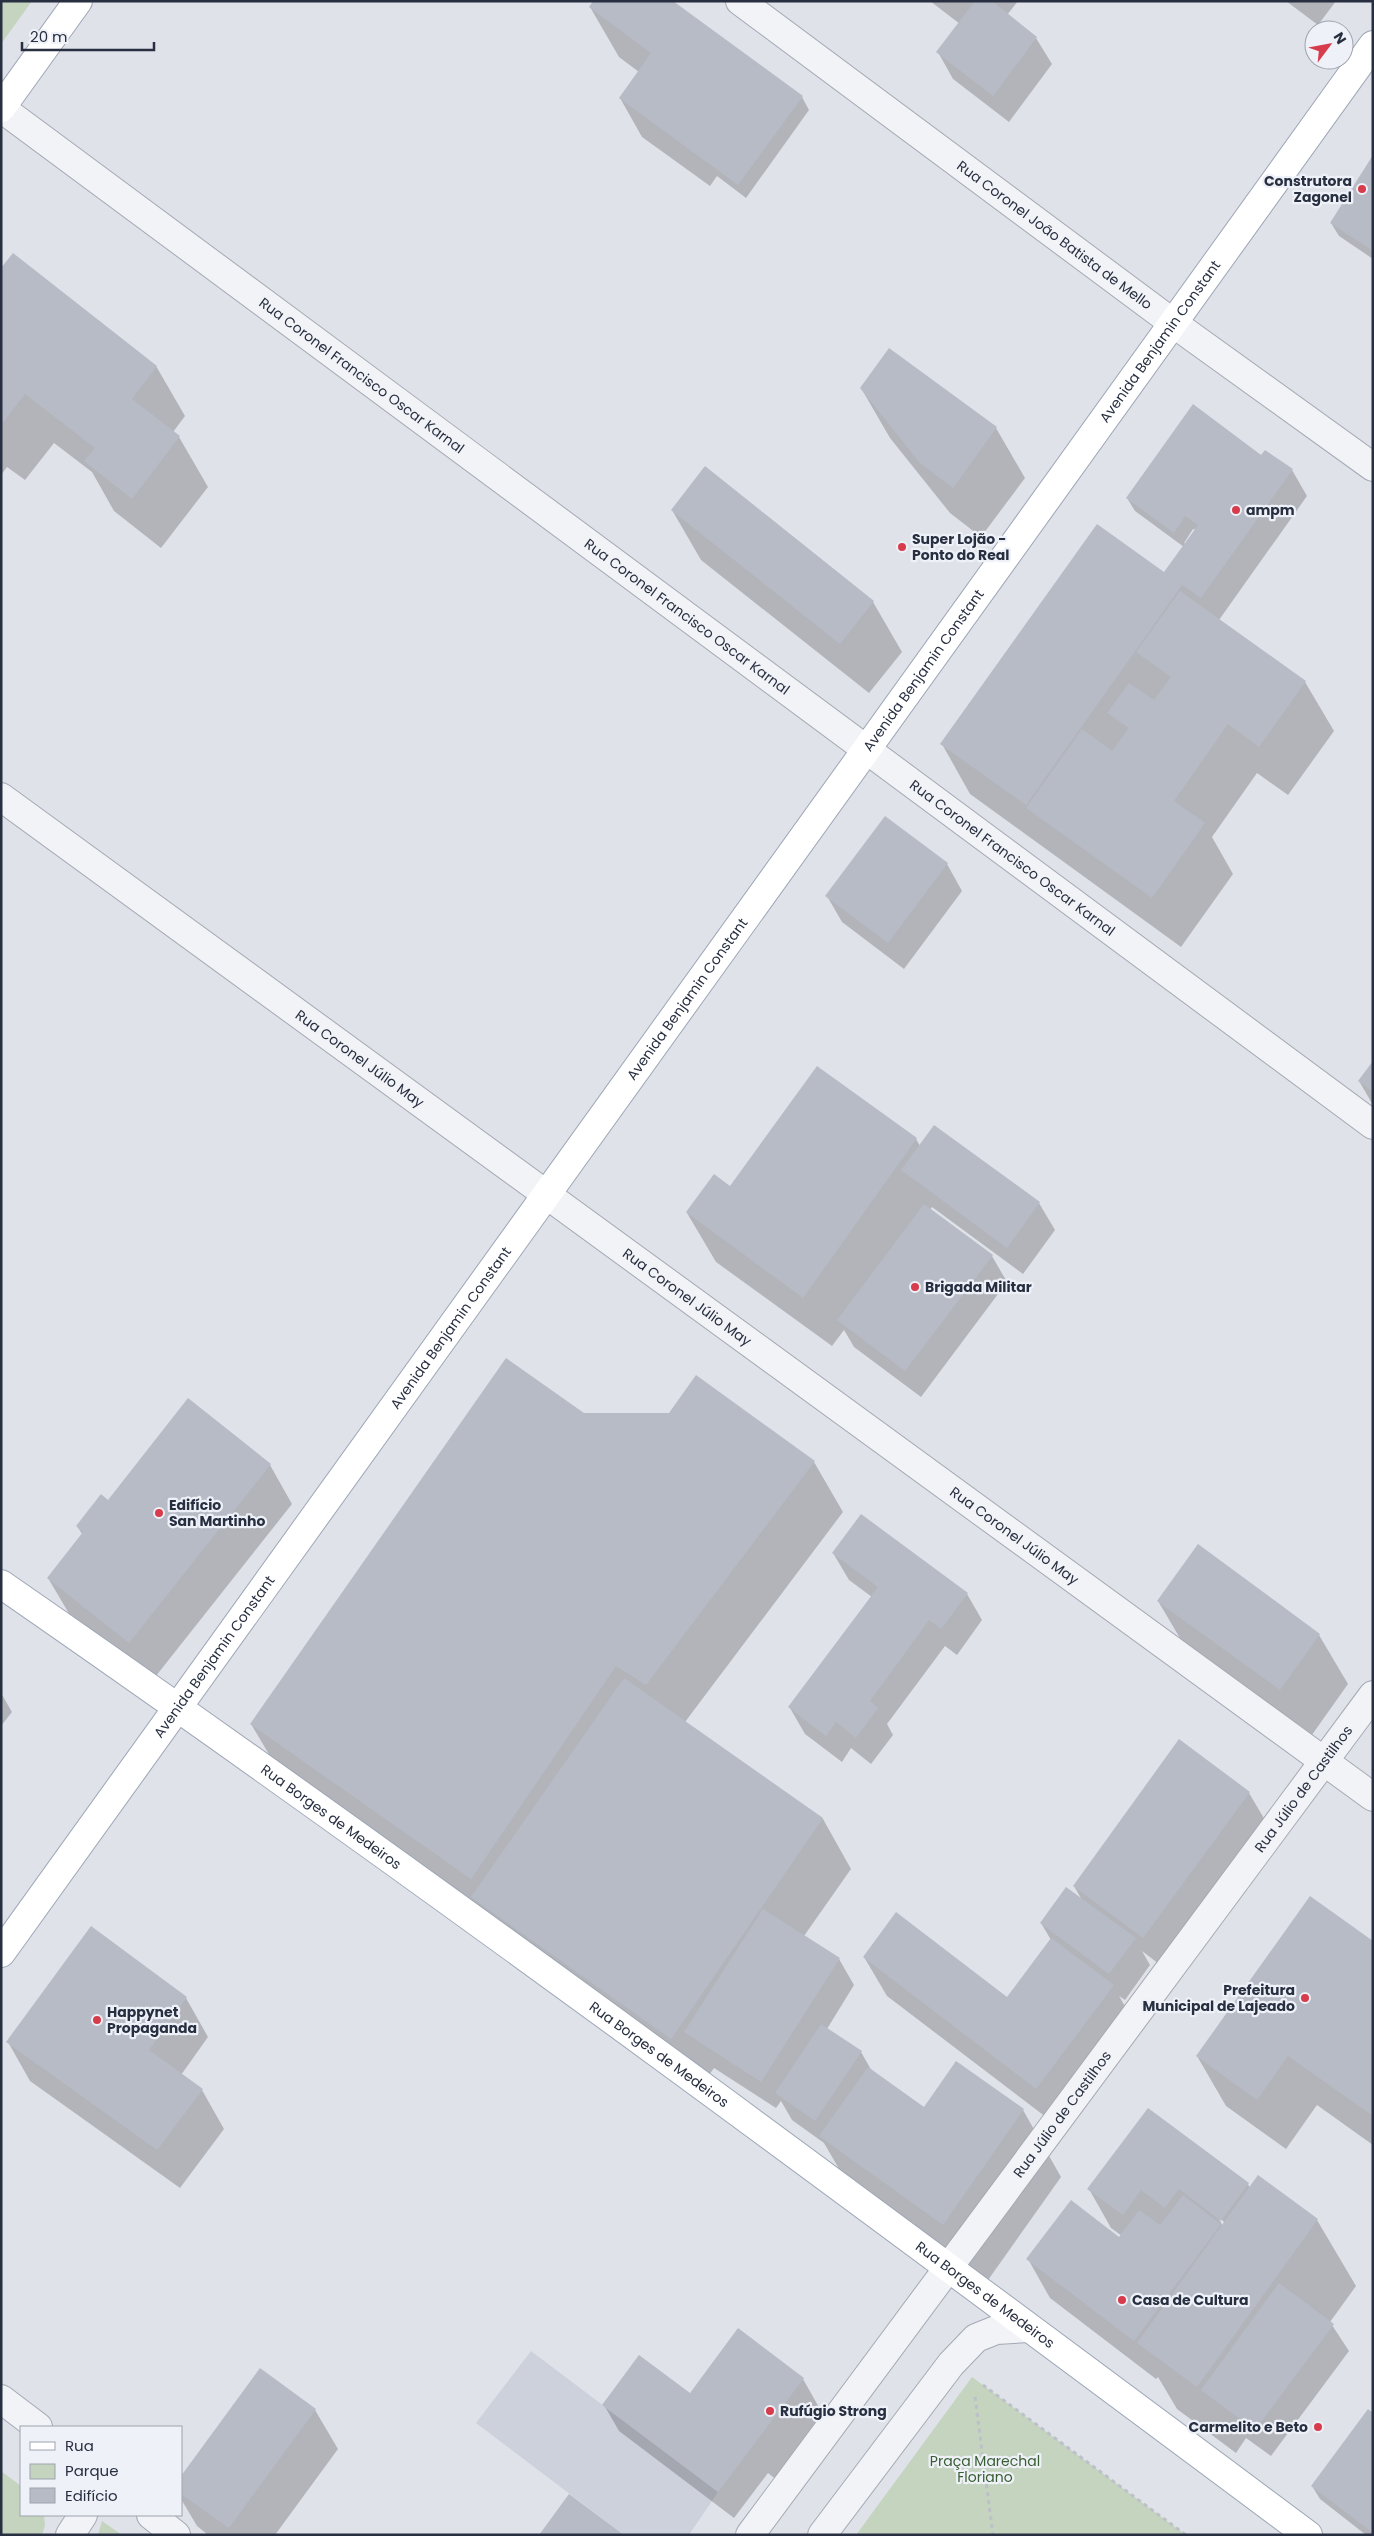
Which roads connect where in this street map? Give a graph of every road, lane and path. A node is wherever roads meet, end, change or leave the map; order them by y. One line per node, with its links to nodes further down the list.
1 (78, 1): 4 (main road)
2 (740, 1): 5 (street, Rua Coronel João Batista de Mello)
3 (1373, 45): 5 (main road, Avenida Benjamin Constant)
4 (1, 108): 7 (street, Rua Coronel Francisco Oscar Karnal)
5 (1173, 323): 6 (street, Rua Coronel João Batista de Mello); 7 (main road, Avenida Benjamin Constant)
6 (1373, 467)
7 (866, 751): 9 (street, Rua Coronel Francisco Oscar Karnal); 10 (main road, Avenida Benjamin Constant)
8 (1, 797): 10 (street, Rua Coronel Júlio May)
9 (1373, 1125)
10 (547, 1194): 13 (main road, Avenida Benjamin Constant); 14 (street, Rua Coronel Júlio May)
11 (1, 1584): 13 (main road, Rua Borges de Medeiros)
12 (1373, 1695): 14 (street, Rua Júlio de Castilhos)
13 (178, 1707): 16 (main road, Avenida Benjamin Constant); 17 (main road, Rua Borges de Medeiros)
14 (1323, 1762): 15 (street, Rua Coronel Júlio May); 17 (street, Rua Júlio de Castilhos)
15 (1373, 1797)
16 (1, 1953)
17 (950, 2266): 18 (main road, Rua Borges de Medeiros); 27 (street, Rua Júlio de Castilhos)
18 (1030, 2328): 28 (street); 31 (main road, Rua Borges de Medeiros)
19 (980, 2382): 30 (path)
20 (974, 2396): 29 (path)
21 (1, 2399): 22 (street)
22 (37, 2426)
23 (82, 2516): 25 (street)
24 (152, 2516): 26 (street)
25 (70, 2535)
26 (176, 2535)
27 (750, 2535)
28 (822, 2535)
29 (993, 2535)
30 (1186, 2535)
31 (1308, 2535)

